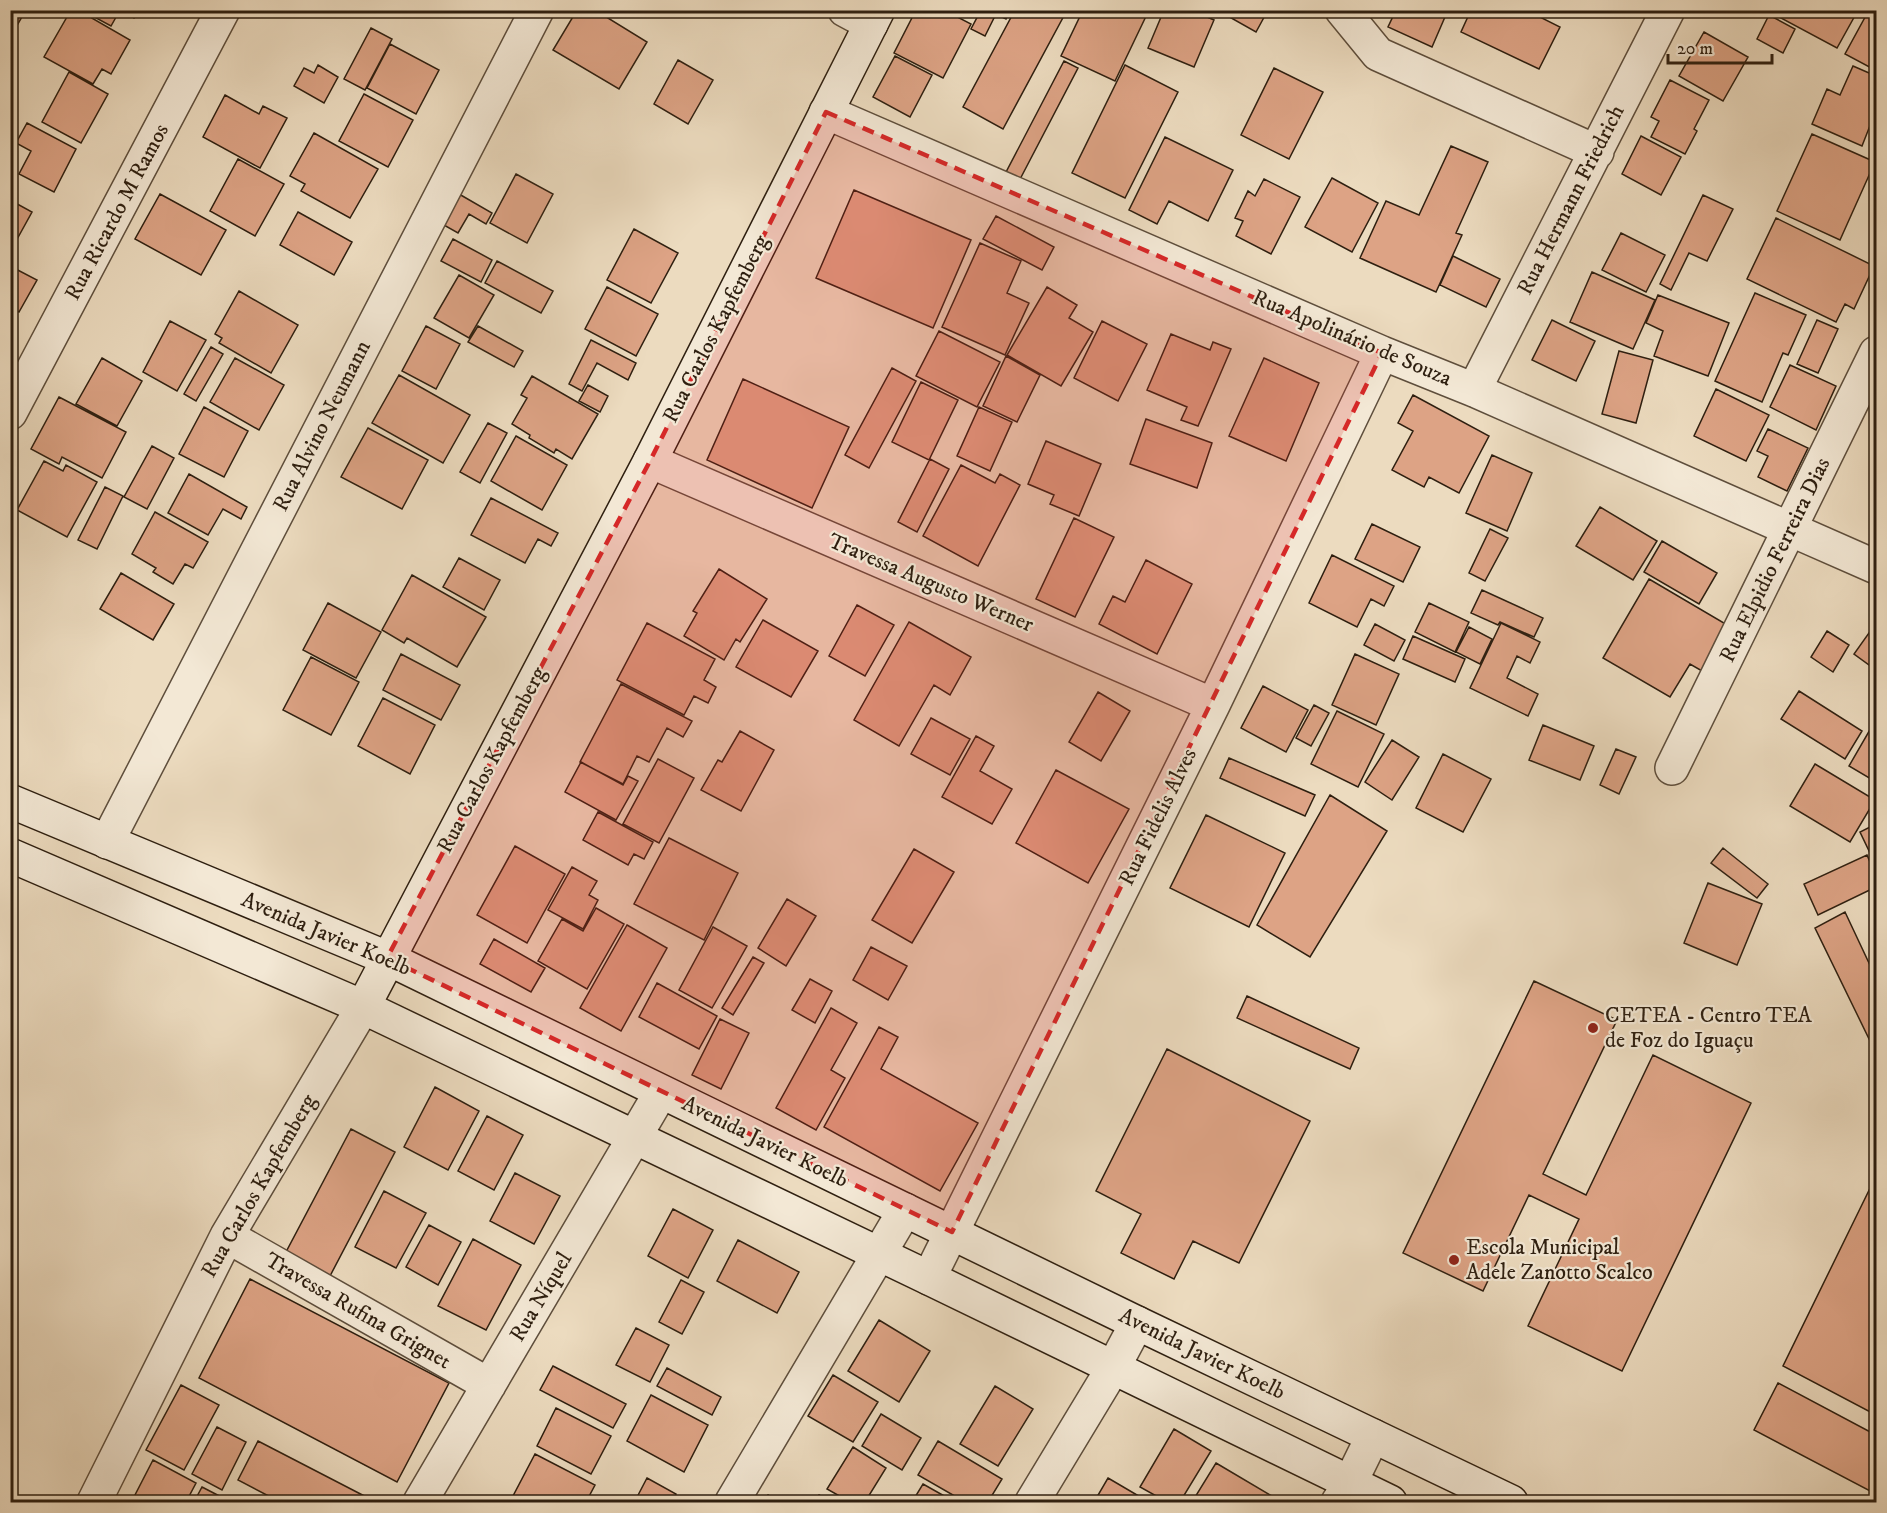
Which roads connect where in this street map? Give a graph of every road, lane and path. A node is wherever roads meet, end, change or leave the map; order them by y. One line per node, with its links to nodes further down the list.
1 (223, 10): 11 (street, Rua Ricardo M Ramos)
2 (537, 10): 18 (street, Rua Alvino Neumann)
3 (1342, 10): 7 (street)
4 (1668, 10): 7 (street, Rua Hermann Friedrich)
5 (865, 15): 6 (street, Rua Carlos Kapfemberg)
6 (826, 112): 8 (street, Rua Apolinário de Souza); 12 (street, Rua Carlos Kapfemberg)
7 (1597, 152): 10 (street, Rua Hermann Friedrich)
8 (1382, 353): 10 (street, Rua Apolinário de Souza); 15 (street, Rua Fidelis Alves)
9 (1876, 353): 13 (street, Rua Elpidio Ferreira Dias)
10 (1474, 390): 13 (street, Rua Apolinário de Souza)
11 (10, 413)
12 (650, 461): 15 (street, Travessa Augusto Werner); 20 (street, Rua Carlos Kapfemberg)
13 (1790, 528): 14 (street, Rua Apolinário de Souza); 16 (street, Rua Elpidio Ferreira Dias)
14 (1876, 567)
15 (1213, 705): 25 (street, Rua Fidelis Alves)
16 (1672, 768)
17 (10, 801): 18 (street, Avenida Javier Koelb)
18 (107, 842): 20 (street, Avenida Javier Koelb)
19 (10, 855): 21 (street)
20 (387, 958): 21 (street, Rua Carlos Kapfemberg); 22 (street, Avenida Javier Koelb)
21 (363, 1007): 23 (street); 26 (street, Rua Carlos Kapfemberg)
22 (661, 1092): 23 (street, Rua Níquel); 24 (street, Avenida Javier Koelb)
23 (635, 1138): 27 (street); 31 (street, Rua Níquel)
24 (905, 1210): 25 (street, Avenida Javier Koelb); 27 (street)
25 (952, 1232): 28 (street, Rua Fidelis Alves); 29 (street, Avenida Javier Koelb)
26 (227, 1236): 31 (street, Travessa Rufina Grignet); 35 (street, Rua Carlos Kapfemberg)
27 (878, 1255): 28 (street); 36 (street)
28 (929, 1278): 30 (street)
29 (1137, 1323): 30 (street); 32 (street, Avenida Javier Koelb)
30 (1113, 1368): 33 (street); 37 (street)
31 (489, 1385): 34 (street, Rua Níquel)
32 (1373, 1436): 33 (street); 39 (street, Avenida Javier Koelb)
33 (1344, 1493): 38 (street)
34 (424, 1501)
35 (94, 1503)
36 (732, 1503)
37 (1032, 1503)
38 (1390, 1503)
39 (1510, 1503)

